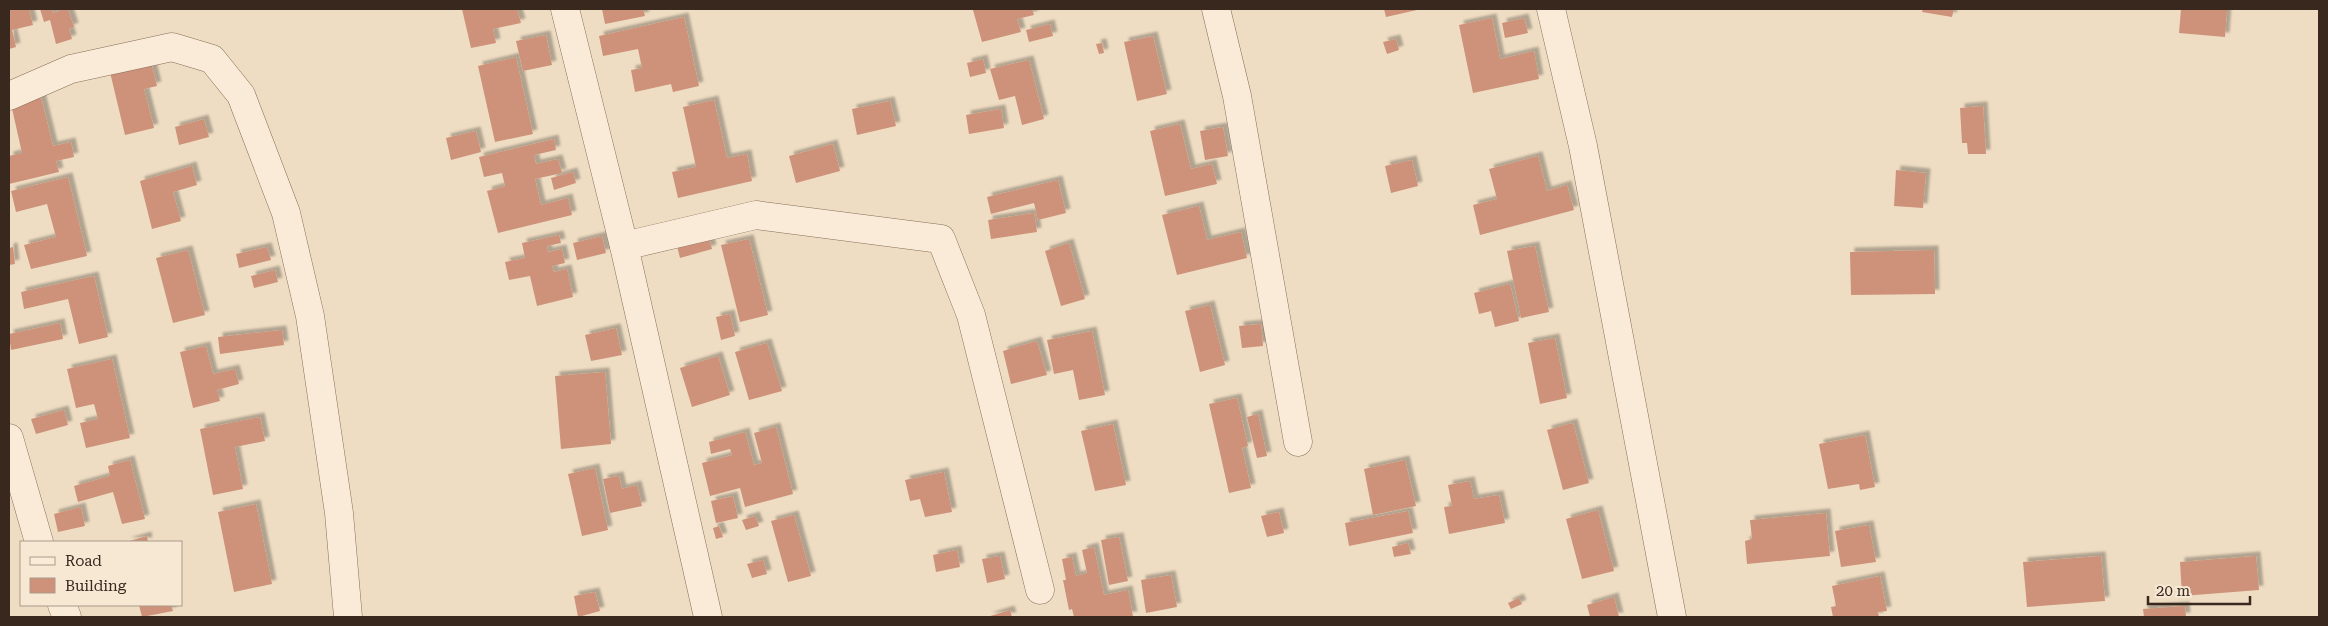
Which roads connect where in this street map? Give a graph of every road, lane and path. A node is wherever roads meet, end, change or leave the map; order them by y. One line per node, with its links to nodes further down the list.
1 (564, 9): 5 (street)
2 (1216, 9): 7 (street)
3 (1551, 9): 12 (street)
4 (9, 96): 10 (street)
5 (624, 246): 9 (street); 11 (street)
6 (9, 438): 8 (street)
7 (1298, 442)
8 (39, 541)
9 (1040, 590)
10 (348, 617)
11 (708, 617)
12 (1672, 617)

